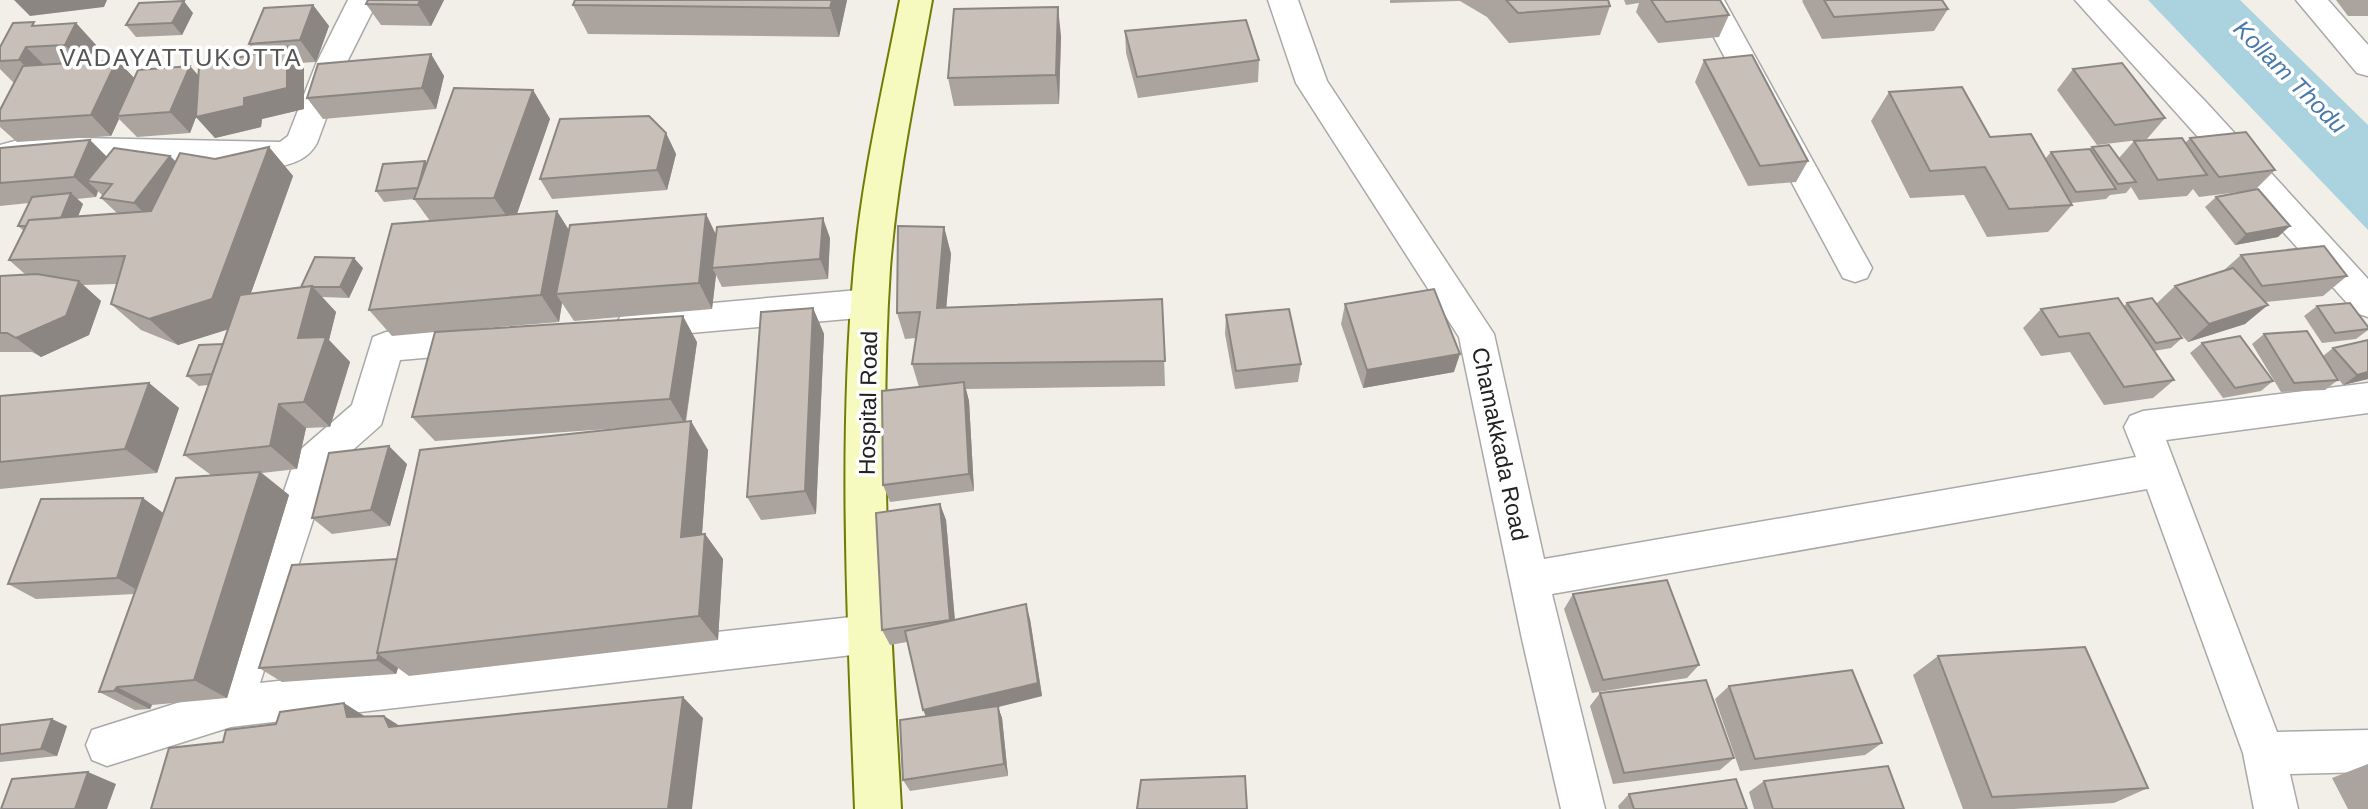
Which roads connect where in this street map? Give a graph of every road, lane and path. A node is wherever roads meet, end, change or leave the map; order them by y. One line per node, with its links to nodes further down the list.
1 (363, 0): 8 (street)
2 (916, 0): 10 (main road, Hospital Road)
3 (1283, 0): 16 (street, Chamakkada Road)
4 (1709, 0): 9 (street)
5 (2090, 0): 11 (street)
6 (2311, 0): 7 (street)
7 (2368, 65)
8 (0, 157)
9 (1855, 268)
10 (870, 303): 12 (street); 17 (main road, Hospital Road)
11 (2368, 303)
12 (607, 327)
13 (510, 335): 18 (street)
14 (2368, 398): 15 (street)
15 (2160, 470): 16 (street); 21 (street)
16 (1529, 580): 23 (street, Chamakkada Road)
17 (869, 634): 18 (street); 22 (main road, Hospital Road)
18 (232, 707): 19 (street)
19 (107, 745)
20 (2368, 751): 21 (street)
21 (2264, 753): 24 (street)
22 (878, 809)
23 (1583, 809)
24 (2276, 809)

